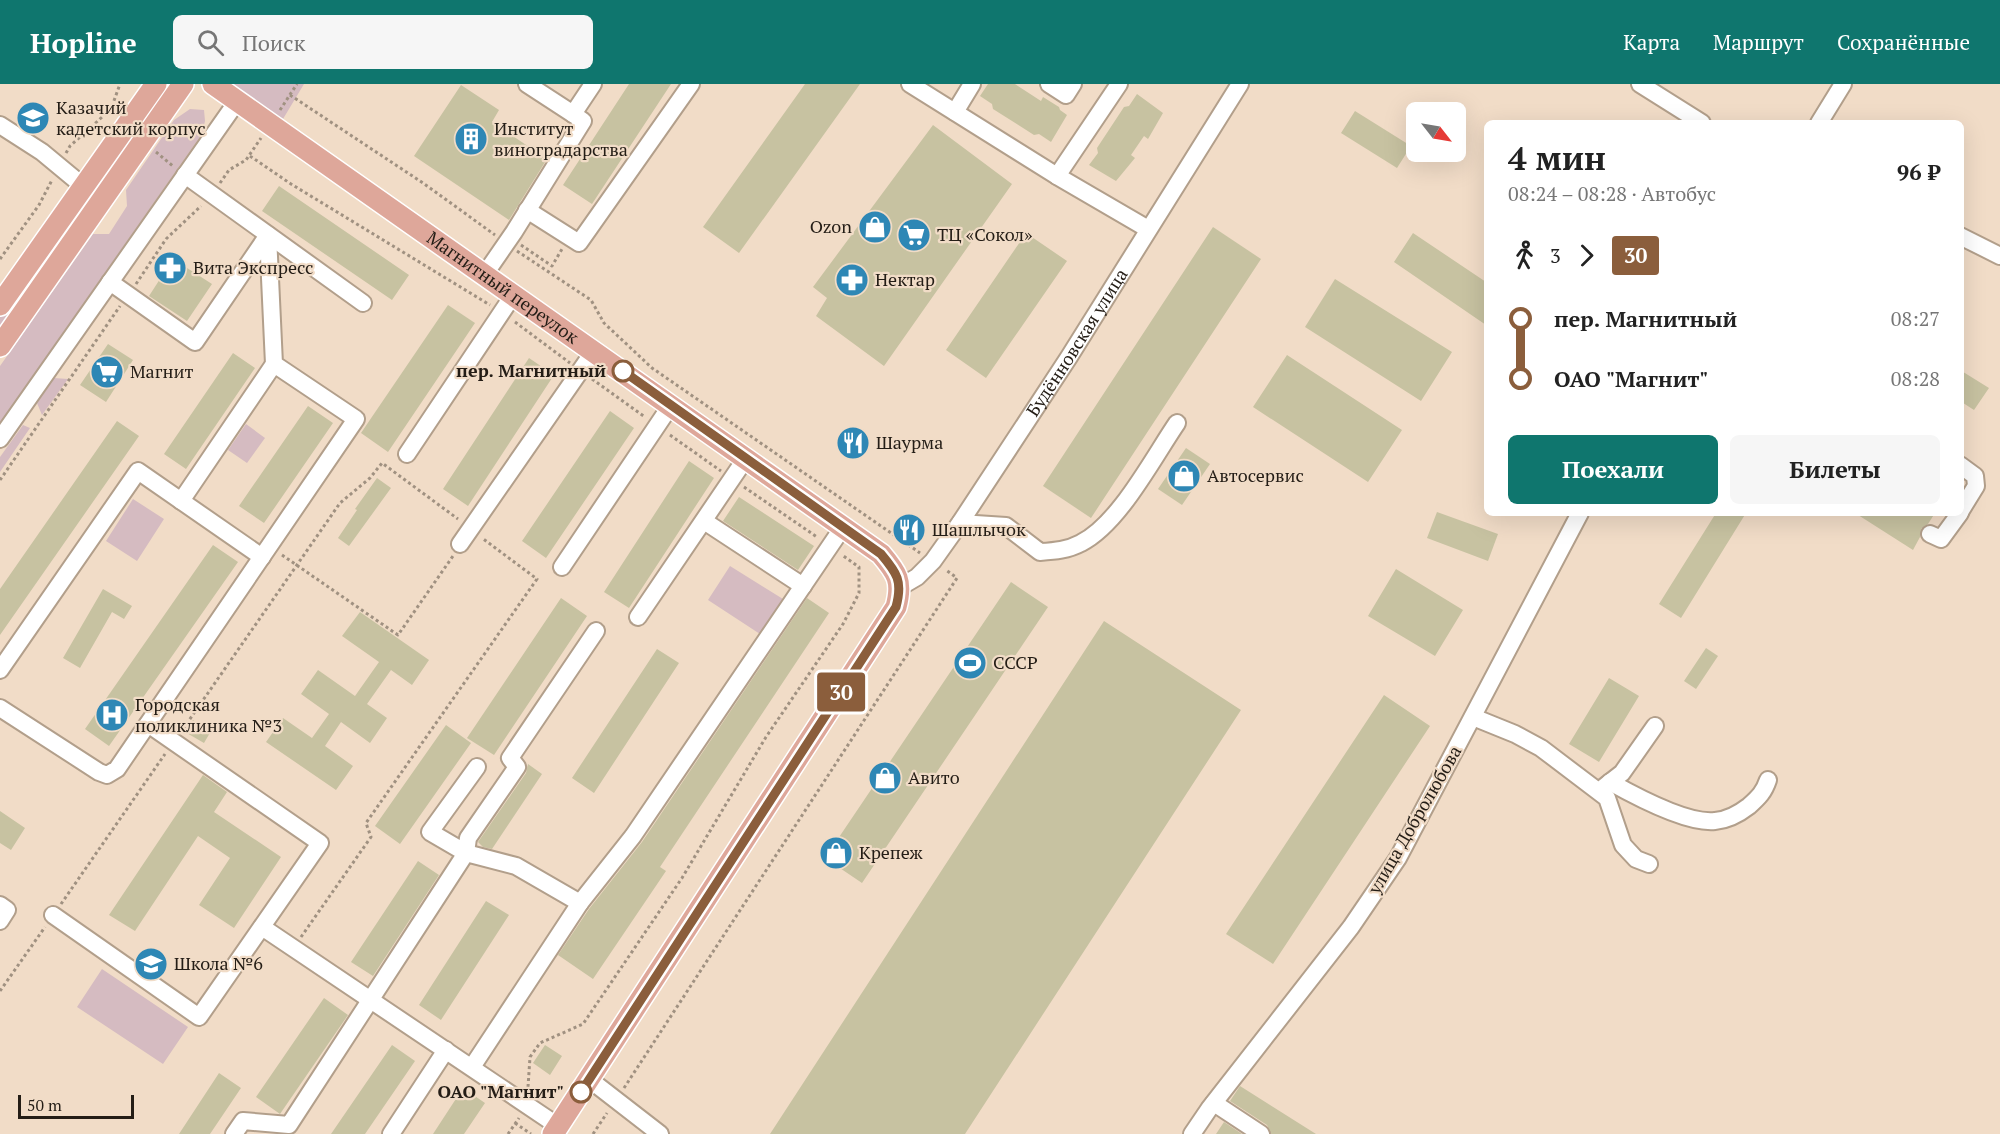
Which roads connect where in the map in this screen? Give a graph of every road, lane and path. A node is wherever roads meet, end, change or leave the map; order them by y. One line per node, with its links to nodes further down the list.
1 (120, 84): 18 (path)
2 (156, 84): 26 (main road)
3 (183, 84): 27 (main road)
4 (213, 84): 17 (main road, Магнитный переулок)
5 (297, 84): 24 (path)
6 (527, 84): 21 (street)
7 (593, 84): 21 (street)
8 (691, 84): 37 (street)
9 (910, 84): 19 (street)
10 (972, 84): 19 (street)
11 (1049, 84): 12 (street)
12 (1073, 84)
13 (1119, 84): 30 (street)
14 (1240, 84): 34 (street, Будённовская улица)
15 (1640, 84): 22 (street)
16 (1843, 84): 23 (street)
17 (238, 100): 24 (main road, Магнитный переулок); 29 (street)
18 (111, 109)
19 (955, 112): 30 (street)
20 (106, 113): 26 (path)
21 (573, 114): 33 (street)
22 (1697, 120)
23 (1821, 120)
24 (271, 123): 28 (path); 40 (main road, Магнитный переулок)
25 (0, 125): 31 (street)
26 (124, 126): 31 (main road)
27 (145, 140): 29 (path); 47 (main road)
28 (249, 156): 32 (path); 46 (path)
29 (184, 176): 32 (street); 41 (street)
30 (1057, 176): 34 (street)
31 (83, 186): 45 (main road)
32 (212, 195): 35 (street); 43 (path)
33 (528, 210): 36 (street); 37 (street)
34 (1148, 229): 65 (street, Будённовская улица)
35 (268, 235): 43 (street); 44 (street); 49 (street)
36 (510, 238): 37 (path); 40 (street)
37 (570, 238)
38 (1964, 238): 39 (street)
39 (2000, 256)
40 (485, 274): 42 (main road, Магнитный переулок)
41 (110, 282): 43 (street); 54 (street)
42 (514, 294): 46 (street); 48 (main road, Магнитный переулок)
43 (128, 295): 59 (path)
44 (363, 303)
45 (0, 305)
46 (502, 312): 50 (path); 55 (street)
47 (0, 346)
48 (594, 351): 50 (street); 51 (main road, Магнитный переулок)
49 (274, 364): 60 (street); 71 (street)
50 (580, 371): 53 (path); 67 (street)
51 (671, 405): 53 (street); 56 (main road, Магнитный переулок)
52 (1177, 423): 65 (street)
53 (657, 426): 58 (path); 73 (street)
54 (0, 439)
55 (407, 454)
56 (746, 458): 58 (street); 66 (main road, Магнитный переулок)
57 (1964, 468): 61 (street)
58 (732, 478): 64 (street); 70 (path)
59 (0, 480)
60 (181, 501): 71 (street); 78 (street)
61 (1964, 506)
62 (1578, 516): 80 (street, улица Добролюбова)
63 (1958, 516): 68 (street)
64 (704, 520): 74 (street); 76 (street)
65 (960, 523): 75 (street, Будённовская улица)
66 (843, 526): 70 (street); 75 (main road, Магнитный переулок)
67 (471, 529): 69 (street); 72 (path); 94 (path)
68 (1930, 534)
69 (460, 544): 72 (path)
70 (830, 546): 74 (street); 101 (path)
71 (266, 551): 72 (path); 81 (street)
72 (297, 565): 83 (path)
73 (562, 567)
74 (803, 586): 89 (street)
75 (900, 587): 99 (main road)
76 (638, 617)
77 (596, 631): 87 (street)
78 (0, 670)
79 (0, 708): 81 (street)
80 (1473, 717): 86 (street); 100 (street, улица Добролюбова)
81 (148, 724): 83 (street)
82 (1655, 726): 86 (street)
83 (174, 742): 91 (path); 93 (street)
84 (477, 767): 87 (street)
85 (1768, 780): 86 (street)
86 (1604, 787): 88 (street)
87 (466, 854): 89 (street); 96 (street)
88 (1649, 864)
89 (580, 903): 98 (street)
90 (0, 905): 92 (street)
91 (53, 915): 93 (street); 95 (path)
92 (0, 921)
93 (262, 927): 94 (street)
94 (293, 948): 96 (street)
95 (0, 991)
96 (371, 1000): 97 (street); 104 (street)
97 (446, 1050): 98 (street); 105 (street)
98 (472, 1067): 101 (street)
99 (589, 1079): 103 (main road); 108 (street)
100 (1214, 1102): 109 (street, улица Добролюбова); 110 (street)
101 (527, 1105): 102 (path); 103 (street)
102 (515, 1123): 106 (path); 107 (path)
103 (556, 1130)
104 (234, 1134)
105 (391, 1134)
106 (508, 1134)
107 (531, 1134)
108 (660, 1134)
109 (1192, 1134)
110 (1261, 1134)

